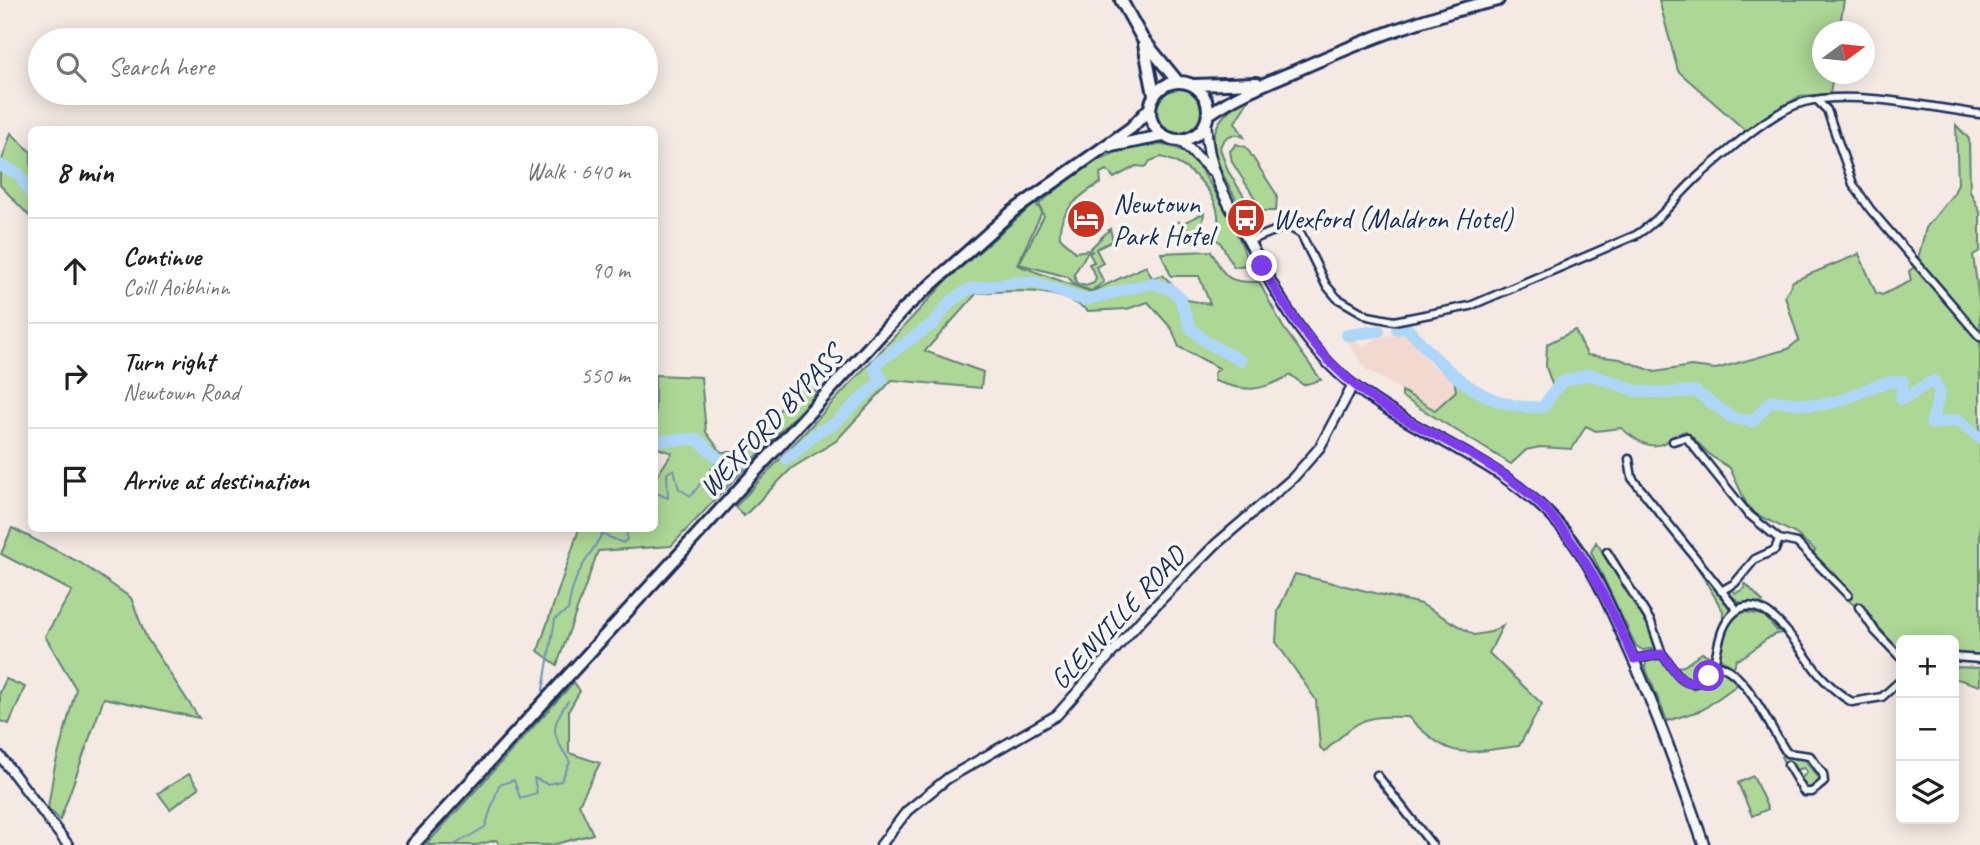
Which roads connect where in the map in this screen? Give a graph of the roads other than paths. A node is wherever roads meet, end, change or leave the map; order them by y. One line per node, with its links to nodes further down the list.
1 (1121, 0): 3 (highway)
2 (1498, 0): 4 (highway)
3 (1142, 38): 5 (highway); 7 (highway)
4 (1269, 81): 6 (highway); 11 (highway)
5 (1178, 82): 6 (highway); 7 (highway)
6 (1194, 85): 11 (highway)
7 (1154, 95): 9 (highway)
8 (1818, 101): 10 (street); 16 (street); 17 (street)
9 (1150, 108): 12 (highway); 14 (highway, WEXFORD BYPASS)
10 (1980, 114)
11 (1207, 119): 13 (highway); 15 (main road)
12 (1163, 136): 13 (highway); 14 (highway, WEXFORD BYPASS)
13 (1181, 141): 15 (main road)
14 (1101, 148): 40 (highway, WEXFORD BYPASS)
15 (1212, 172): 16 (main road)
16 (1248, 241): 18 (main road)
17 (1980, 337)
18 (1353, 385): 30 (main road); 41 (street, GLENVILLE ROAD)
19 (1673, 442): 21 (street)
20 (1629, 458): 23 (street)
21 (1779, 539): 23 (street); 24 (street)
22 (1607, 552): 28 (street)
23 (1721, 592): 26 (street)
24 (1848, 595)
25 (1859, 607): 27 (street)
26 (1737, 610): 32 (street); 33 (street)
27 (1896, 653)
28 (1662, 654): 30 (street); 32 (street)
29 (1959, 657): 31 (street)
30 (1634, 659): 43 (main road)
31 (1980, 659)
32 (1715, 664): 38 (street)
33 (1896, 684)
34 (0, 756): 39 (street)
35 (1788, 765): 38 (street)
36 (1803, 771): 38 (street)
37 (1377, 775): 42 (street)
38 (1794, 776)
39 (68, 845)
40 (413, 845)
41 (881, 845)
42 (1432, 845)
43 (1704, 845)

